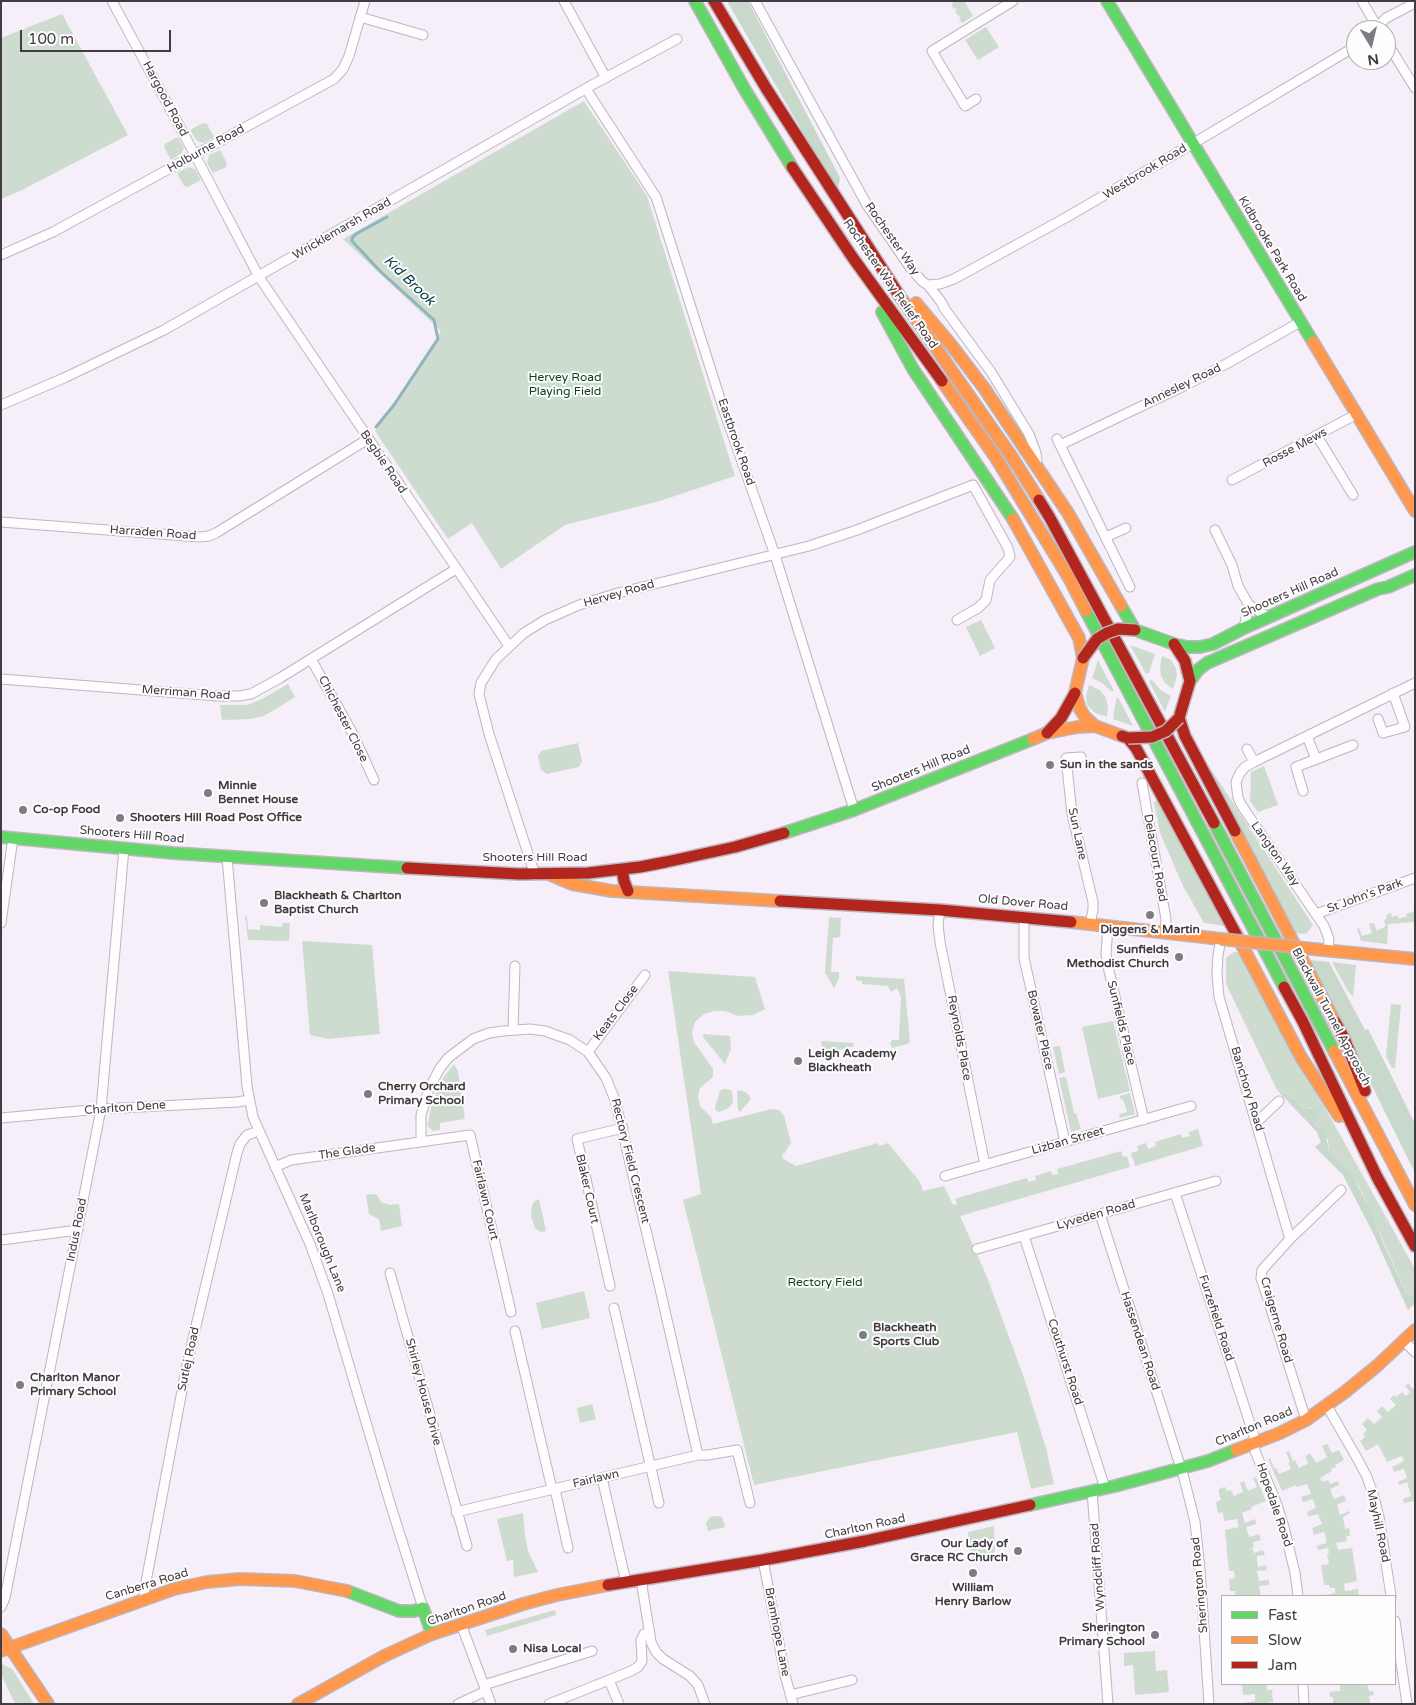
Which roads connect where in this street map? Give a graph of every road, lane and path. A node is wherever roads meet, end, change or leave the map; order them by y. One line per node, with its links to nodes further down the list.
1 (112, 1): 23 (street, Hargood Road)
2 (365, 1): 11 (street, Holburne Road)
3 (564, 1): 18 (street)
4 (695, 1): 26 (main road, Rochester Way Relief Road)
5 (714, 1): 24 (main road, Rochester Way Relief Road)
6 (755, 1): 28 (street, Rochester Way)
7 (1013, 1): 21 (street)
8 (1107, 1): 22 (main road, Kidbrooke Park Road)
9 (1362, 1): 12 (street)
10 (1415, 3): 13 (street)
11 (360, 17): 14 (street); 23 (street, Holburne Road)
12 (1372, 20)
13 (1384, 20)
14 (423, 35)
15 (676, 40): 18 (street, Wricklemarsh Road)
16 (1346, 52): 22 (street, Westbrook Road)
17 (1396, 58): 19 (street)
18 (606, 78): 20 (street, Wricklemarsh Road)
19 (1415, 88)
20 (586, 89): 27 (street, Wricklemarsh Road); 43 (street, Eastbrook Road)
21 (976, 99)
22 (1192, 144): 28 (street, Westbrook Road); 29 (main road, Kidbrooke Park Road)
23 (195, 155): 25 (street, Holburne Road); 27 (street, Hargood Road)
24 (870, 248): 34 (main road); 78 (main road, Rochester Way Relief Road)
25 (1, 254)
26 (853, 258): 54 (main road); 116 (main road, Rochester Way Relief Road)
27 (259, 277): 30 (street, Wricklemarsh Road); 33 (street, Begbie Road)
28 (928, 285): 34 (street, Rochester Way)
29 (1300, 322): 31 (main road, Kidbrooke Park Road); 41 (street, Annesley Road)
30 (1, 405)
31 (1357, 414): 32 (street, Rosse Mews); 37 (main road, Kidbrooke Park Road)
32 (1317, 436): 35 (street, Rosse Mews); 36 (street)
33 (368, 439): 38 (street, Harraden Road); 44 (street, Begbie Road)
34 (1037, 467): 51 (main road)
35 (1232, 480)
36 (1354, 495)
37 (1415, 511)
38 (1, 522)
39 (1126, 528): 41 (street)
40 (1214, 530): 47 (street)
41 (1106, 538): 46 (street, Annesley Road)
42 (1415, 552): 48 (main road, Shooters Hill Road)
43 (775, 556): 49 (street, Hervey Road); 53 (street, Hervey Road); 75 (street, Eastbrook Road)
44 (456, 569): 53 (street, Begbie Road); 55 (street, Merriman Road)
45 (1415, 574): 57 (main road)
46 (1130, 587)
47 (1249, 605): 48 (street); 50 (street)
48 (1268, 618): 50 (main road, Shooters Hill Road)
49 (957, 620)
50 (1244, 628): 52 (main road, Shooters Hill Road)
51 (1135, 630): 52 (main road); 54 (main road, bridge)
52 (1174, 644): 57 (main road)
53 (509, 646): 84 (street, Hervey Road)
54 (1083, 658): 59 (main road)
55 (311, 659): 56 (street, Merriman Road); 72 (street, Chichester Close)
56 (1, 679)
57 (1190, 681): 61 (main road)
58 (1415, 683): 60 (street, Langton Way)
59 (1075, 693): 63 (main road); 64 (main road, Shooters Hill Road)
60 (1393, 693): 62 (street); 65 (street, Langton Way)
61 (1179, 718): 66 (main road, bridge); 114 (main road)
62 (1378, 718)
63 (1096, 726): 64 (main road, Shooters Hill Road); 66 (main road)
64 (1047, 733): 75 (main road, Shooters Hill Road)
65 (1307, 736): 70 (street); 71 (street, Langton Way)
66 (1128, 738): 116 (main road)
67 (1354, 745): 70 (street)
68 (1247, 749): 71 (street)
69 (1081, 757): 91 (street, Sun Lane)
70 (1316, 759): 74 (street)
71 (1254, 762): 88 (street, Langton Way)
72 (374, 780)
73 (1142, 783): 93 (street, Delacourt Road)
74 (1304, 791)
75 (854, 810): 81 (main road, Shooters Hill Road)
76 (1, 837): 77 (main road, Shooters Hill Road)
77 (14, 838): 79 (main road, Shooters Hill Road); 90 (street)
78 (1223, 841): 114 (main road, Blackwall Tunnel Approach)
79 (124, 848): 80 (main road, Shooters Hill Road); 104 (street, Indus Road)
80 (227, 857): 84 (main road, Shooters Hill Road); 101 (street, Marlborough Lane)
81 (622, 869): 82 (main road, Shooters Hill Road); 86 (main road)
82 (609, 871): 83 (main road, Shooters Hill Road); 86 (main road)
83 (551, 874): 84 (main road, Shooters Hill Road); 86 (main road, Old Dover Road)
84 (535, 875)
85 (1415, 878): 88 (street, St John's Park)
86 (624, 891): 87 (main road, Old Dover Road)
87 (940, 910): 89 (main road, Old Dover Road); 112 (street, Reynolds Place)
88 (1316, 914): 95 (street, Langton Way)
89 (1024, 916): 91 (main road, Old Dover Road); 111 (street, Bowater Place)
90 (1, 923)
91 (1090, 924): 92 (main road, Old Dover Road)
92 (1108, 926): 93 (main road, Old Dover Road); 106 (street, Sunfields Place)
93 (1165, 932): 94 (main road, Old Dover Road)
94 (1216, 938): 95 (main road, Old Dover Road, bridge); 107 (street, Banchory Road)
95 (1326, 950): 96 (main road, Old Dover Road)
96 (1415, 959)
97 (515, 966): 99 (street)
98 (645, 975): 100 (street, Keats Close)
99 (513, 1029): 100 (street, Rectory Field Crescent); 110 (street, Rectory Field Crescent)
100 (588, 1052): 108 (street, Rectory Field Crescent)
101 (249, 1100): 104 (street, Charlton Dene); 109 (street, Marlborough Lane)
102 (1279, 1101): 107 (street)
103 (1191, 1106): 106 (street, Lizban Street)
104 (101, 1109): 105 (street, Charlton Dene); 122 (street, Indus Road)
105 (1, 1118)
106 (1144, 1120): 111 (street, Lizban Street)
107 (1257, 1122): 124 (street, Banchory Road)
108 (623, 1128): 129 (street, Blaker Court); 139 (street, Rectory Field Crescent)
109 (258, 1131): 113 (street, Marlborough Lane); 156 (street, Sutlej Road)
110 (421, 1142): 113 (street, The Glade); 131 (street, Fairlawn Court)
111 (1065, 1142): 112 (street, Lizban Street)
112 (985, 1165): 115 (street, Lizban Street)
113 (274, 1167): 158 (street, Marlborough Lane)
114 (1395, 1168): 120 (main road, Blackwall Tunnel Approach)
115 (945, 1176)
116 (1378, 1177): 126 (main road)
117 (1216, 1181): 119 (street, Lyveden Road)
118 (1341, 1190): 124 (street, Craigerne Road)
119 (1175, 1193): 121 (street, Lyveden Road); 138 (street, Furzefield Road)
120 (1415, 1205)
121 (1100, 1214): 123 (street, Lyveden Road); 141 (street, Hassendean Road)
122 (78, 1230): 125 (street); 157 (street, Indus Road)
123 (1024, 1236): 127 (street, Lyveden Road); 143 (street, Couthurst Road)
124 (1290, 1239): 137 (street, Craigerne Road)
125 (1, 1240)
126 (1415, 1246)
127 (977, 1249)
128 (390, 1273): 148 (street, Shirley House Drive)
129 (610, 1286)
130 (614, 1308): 140 (street)
131 (511, 1312)
132 (1415, 1330): 134 (main road, Charlton Road)
133 (515, 1331): 144 (street)
134 (1404, 1341): 135 (street); 136 (main road, Charlton Road)
135 (1415, 1352)
136 (1327, 1406): 137 (main road, Charlton Road); 155 (street, Mayhill Road)
137 (1306, 1420): 138 (main road, Charlton Road)
138 (1254, 1444): 141 (main road, Charlton Road); 154 (street, Hopedale Road)
139 (698, 1455): 140 (street, Fairlawn); 147 (street, Fairlawn)
140 (651, 1466): 142 (street, Fairlawn); 146 (street)
141 (1181, 1469): 143 (main road, Charlton Road); 179 (street, Sherington Road)
142 (602, 1478): 144 (street, Fairlawn); 153 (street)
143 (1105, 1488): 145 (main road, Charlton Road)
144 (553, 1489): 148 (street, Fairlawn); 150 (street)
145 (1092, 1491): 151 (main road, Charlton Road); 178 (street, Wyndcliff Road)
146 (659, 1503)
147 (750, 1504)
148 (456, 1512): 149 (street, Shirley House Drive)
149 (467, 1546)
150 (568, 1548)
151 (763, 1560): 152 (main road, Charlton Road); 170 (street, Bramhope Lane)
152 (641, 1580): 153 (main road, Charlton Road); 161 (street)
153 (626, 1582): 159 (main road, Charlton Road)
154 (1298, 1595)
155 (1391, 1595)
156 (144, 1598): 158 (main road, Canberra Road); 164 (main road, Canberra Road)
157 (1, 1607)
158 (423, 1608): 163 (main road, Marlborough Lane)
159 (461, 1624): 163 (main road, Charlton Road); 169 (street)
160 (1396, 1628): 181 (street)
161 (650, 1633): 166 (street); 177 (street)
162 (1, 1634): 164 (main road)
163 (432, 1634): 172 (main road, Charlton Road)
164 (6, 1649): 171 (main road)
165 (592, 1651): 169 (street)
166 (610, 1680): 175 (street); 176 (street)
167 (852, 1680): 170 (street)
168 (1303, 1685): 180 (street)
169 (485, 1688): 173 (street); 174 (street)
170 (791, 1699)
171 (48, 1704)
172 (298, 1704)
173 (458, 1704)
174 (491, 1704)
175 (549, 1704)
176 (619, 1704)
177 (705, 1704)
178 (1108, 1704)
179 (1209, 1704)
180 (1304, 1704)
181 (1407, 1704)

